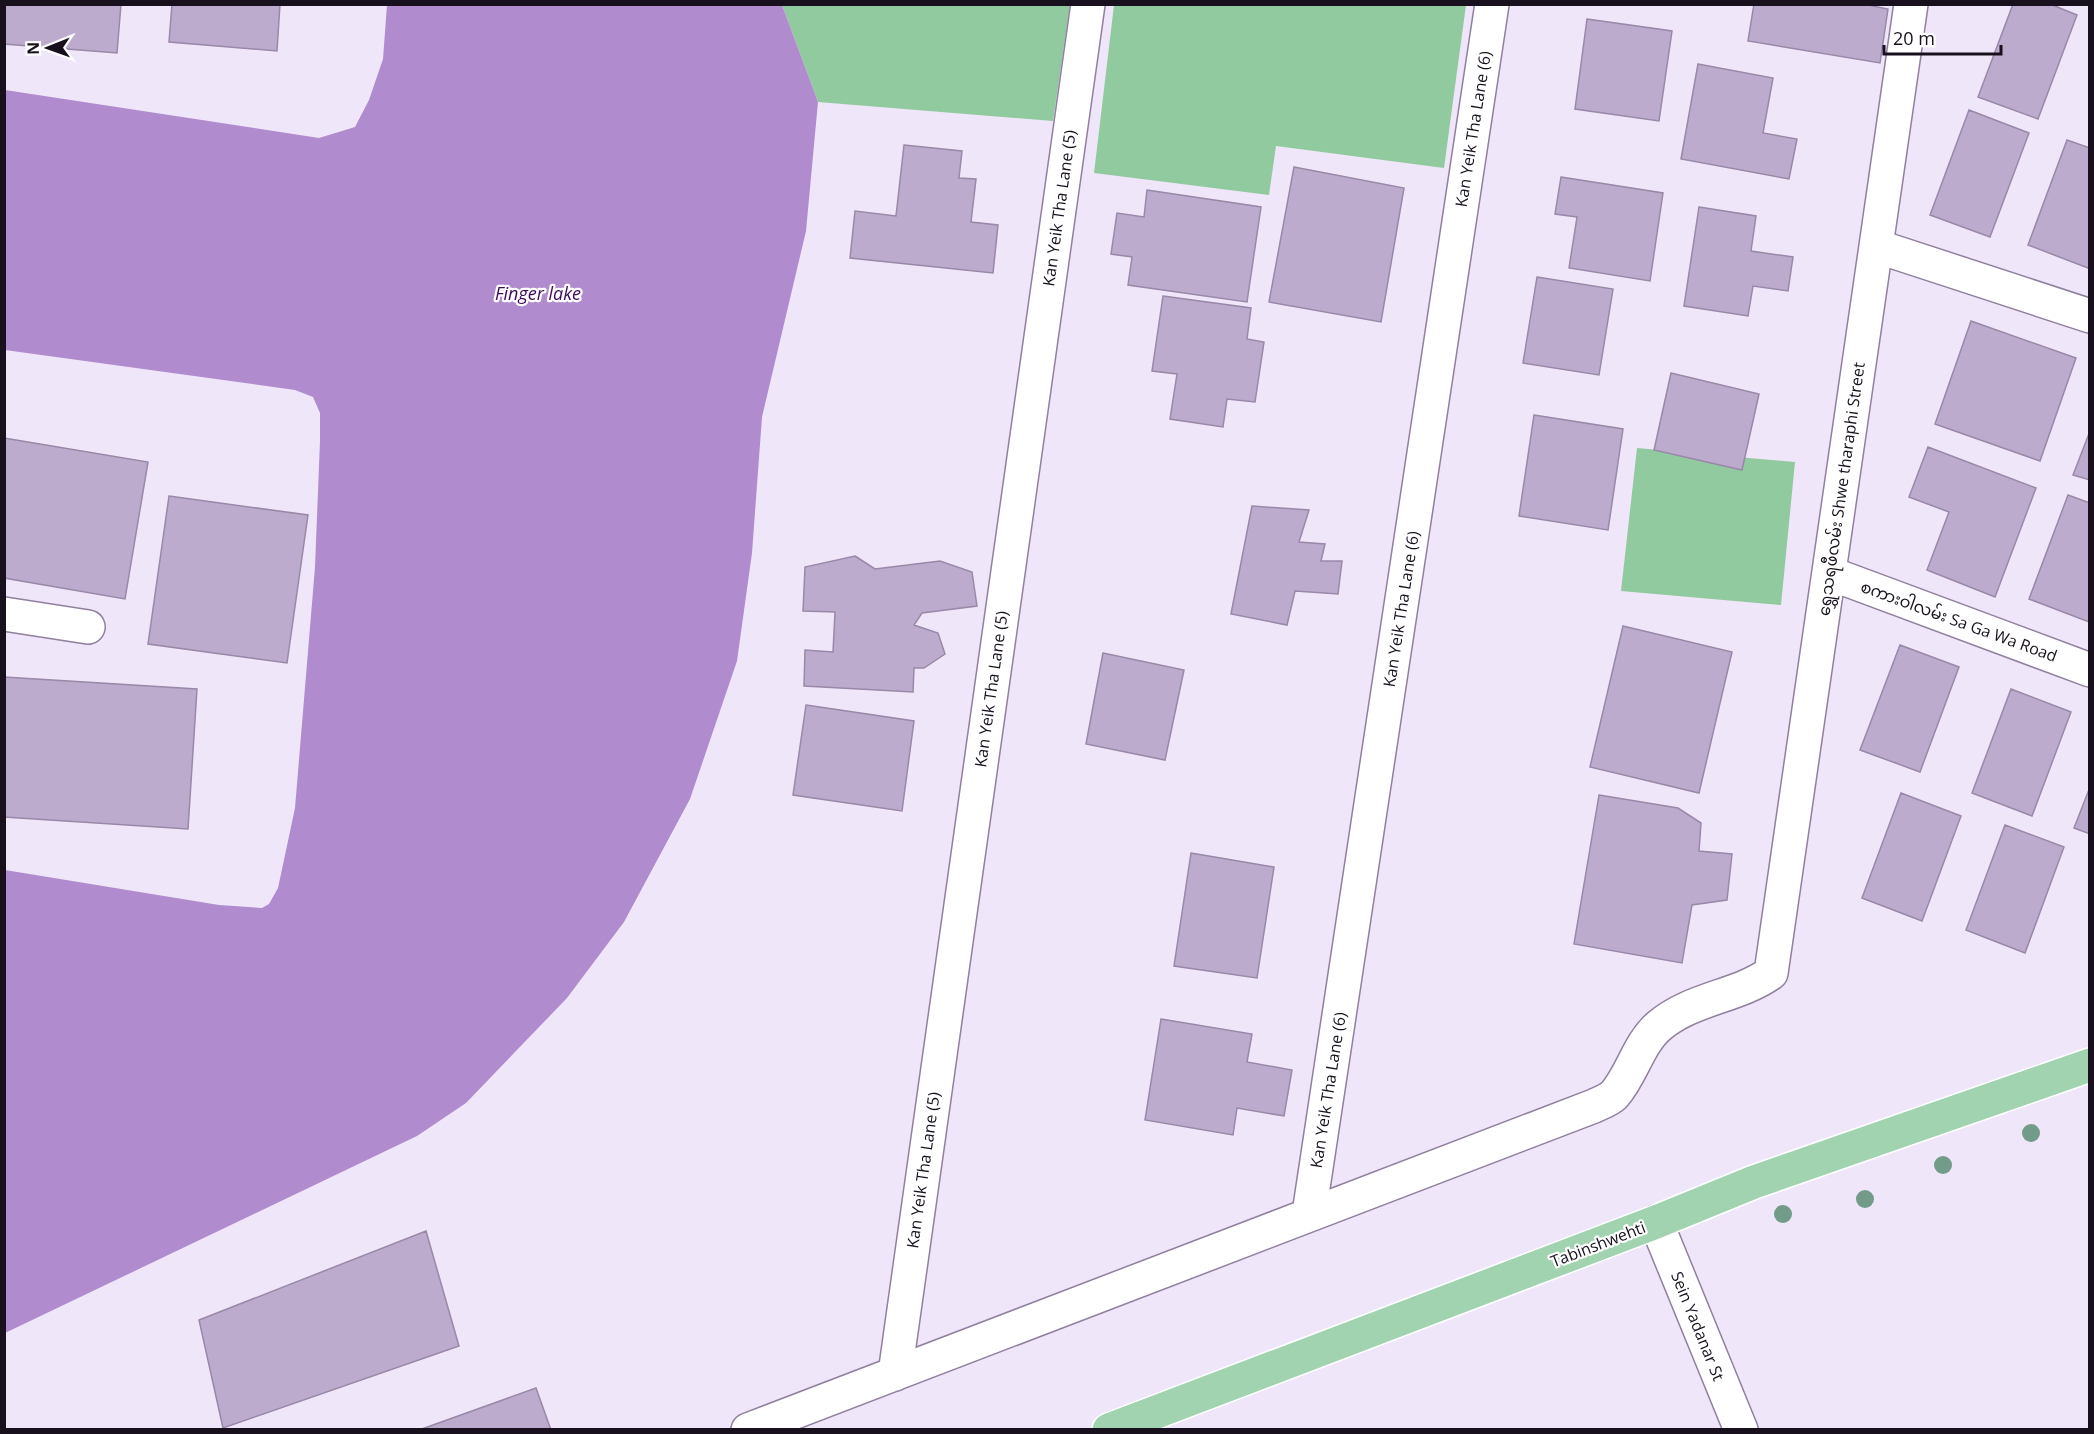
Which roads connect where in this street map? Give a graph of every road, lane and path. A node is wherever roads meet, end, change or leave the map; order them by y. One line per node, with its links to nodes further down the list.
1 (1088, 4): 13 (street, Kan Yeik Tha Lane (5))
2 (1492, 4): 11 (street, Kan Yeik Tha Lane (6))
3 (1911, 4): 4 (street, ရွှေသရဖီလမ်း Shwe tharaphi Street)
4 (1876, 246): 5 (street); 6 (street, ရွှေသရဖီလမ်း Shwe tharaphi Street)
5 (2090, 316)
6 (1829, 573): 9 (street, စကားဝါလမ်း Sa Ga Wa Road); 11 (street, ရွှေသရဖီလမ်း Shwe tharaphi Street)
7 (4, 614): 8 (street)
8 (88, 627)
9 (2090, 670)
10 (2090, 1065): 12 (main road, Tabinshwehti)
11 (1309, 1214): 13 (street)
12 (1656, 1222): 15 (main road, Tabinshwehti); 16 (street, Sein Yadanar St)
13 (895, 1374): 14 (street)
14 (748, 1430)
15 (1109, 1430)
16 (1741, 1430)

